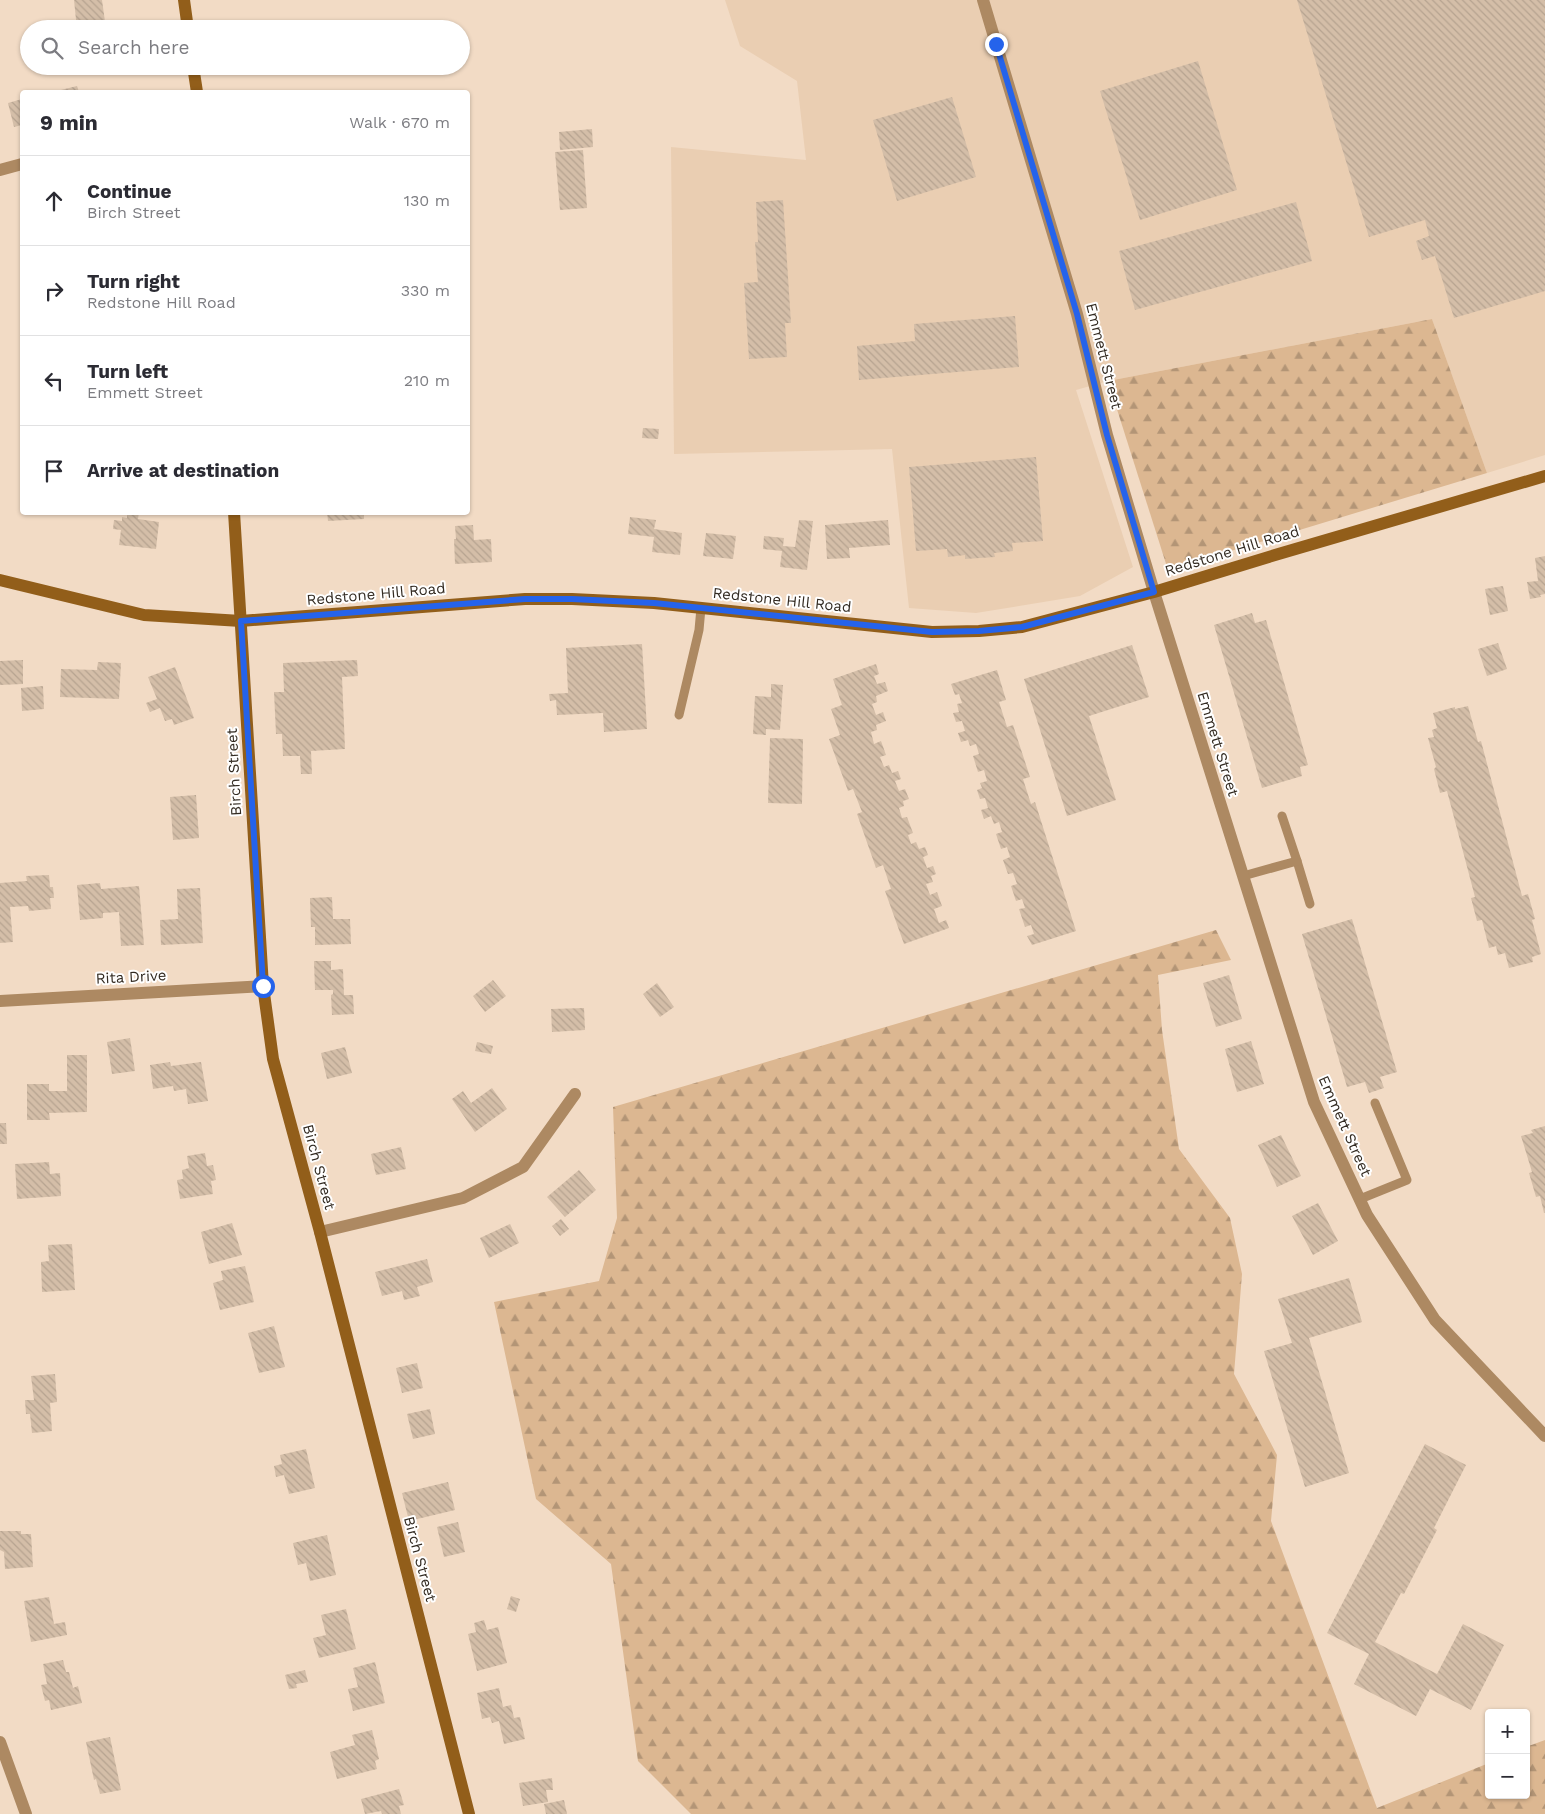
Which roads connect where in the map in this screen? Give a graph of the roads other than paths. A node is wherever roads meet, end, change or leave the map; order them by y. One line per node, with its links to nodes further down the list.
1 (184, 0): 3 (main road)
2 (983, 0): 11 (street, Emmett Street)
3 (187, 20)
4 (194, 75): 5 (main road)
5 (196, 90)
6 (20, 165): 7 (street)
7 (0, 170)
8 (1545, 476): 11 (main road, Redstone Hill Road)
9 (234, 515): 13 (main road, Birch Street)
10 (0, 580): 13 (main road, Redstone Hill Road)
11 (1154, 592): 12 (main road, Redstone Hill Road); 17 (street, Emmett Street)
12 (701, 608): 13 (main road, Redstone Hill Road); 14 (lane)
13 (241, 621): 19 (main road, Birch Street)
14 (679, 716)
15 (1282, 816): 16 (lane)
16 (1297, 862): 17 (lane); 18 (lane)
17 (1243, 876): 23 (street, Emmett Street)
18 (1310, 904)
19 (263, 986): 20 (street, Rita Drive); 24 (main road, Birch Street)
20 (0, 1001)
21 (575, 1094): 24 (street)
22 (1375, 1103): 23 (lane)
23 (1360, 1200): 25 (street, Emmett Street)
24 (320, 1232): 28 (main road, Birch Street)
25 (1545, 1436)
26 (0, 1742): 27 (street)
27 (26, 1814)
28 (470, 1814)

